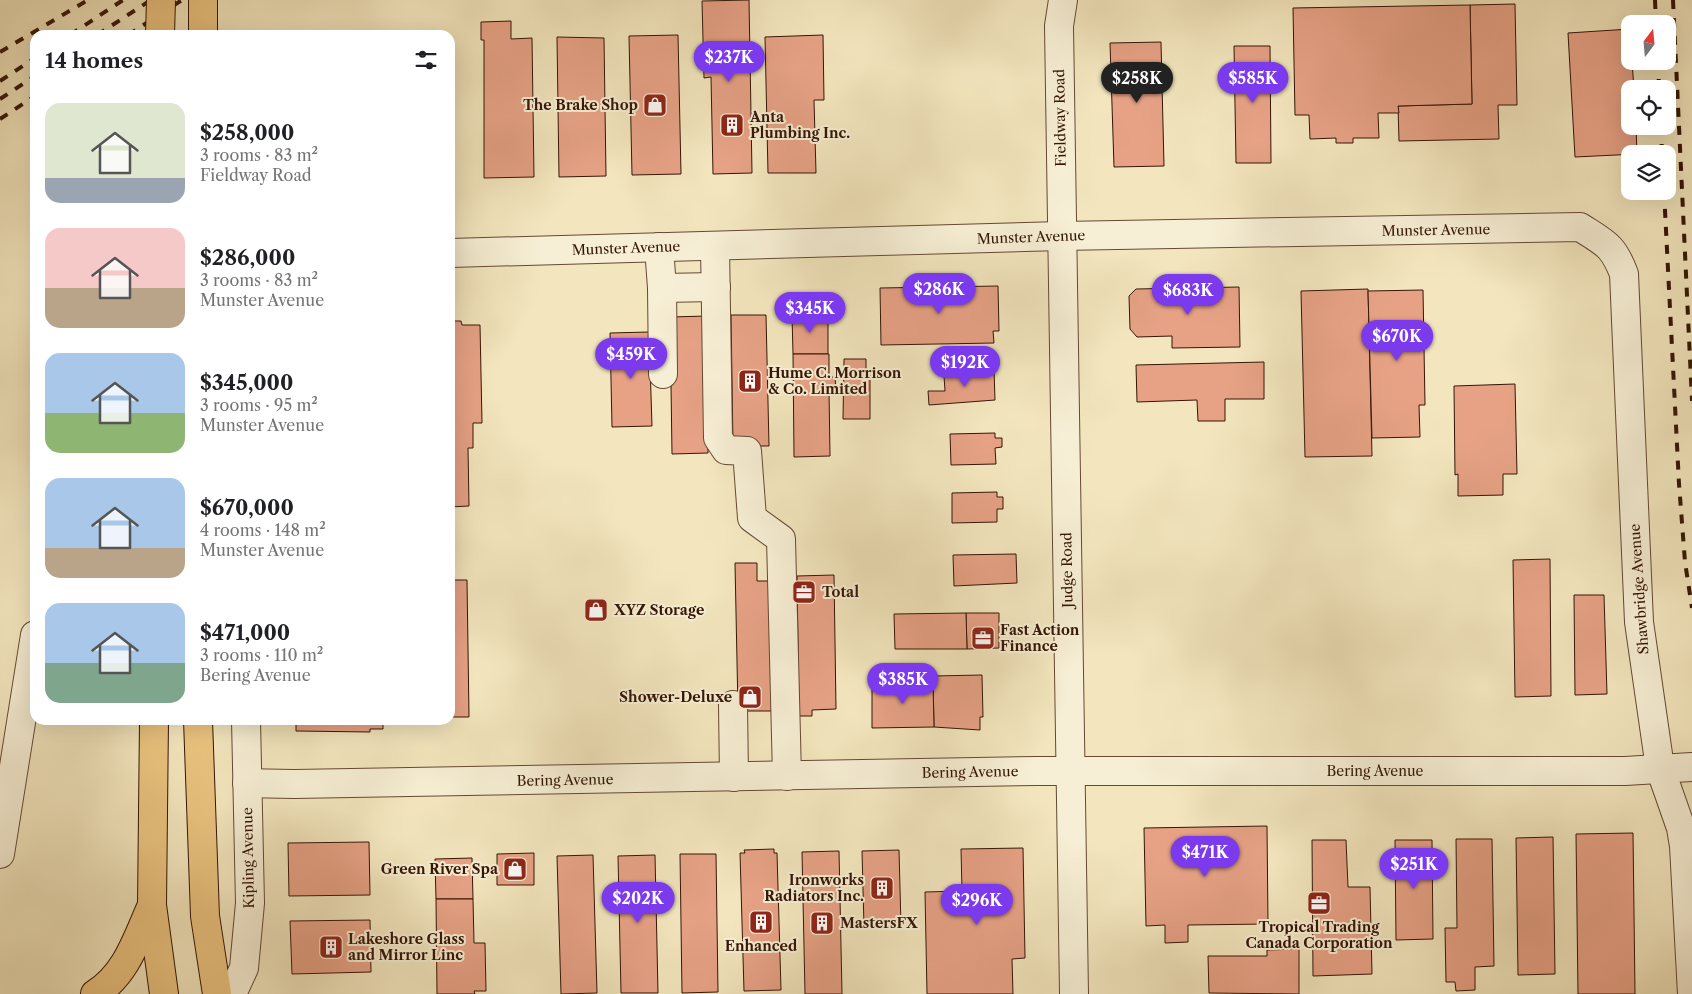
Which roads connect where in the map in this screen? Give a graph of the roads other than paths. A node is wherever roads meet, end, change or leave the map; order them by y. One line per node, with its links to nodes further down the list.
1 (161, 0): 4 (main road, bridge)
2 (203, 0): 5 (main road)
3 (1063, 0): 6 (street, Fieldway Road)
4 (160, 30)
5 (203, 30)
6 (1062, 236): 7 (street, Munster Avenue); 8 (street, Munster Avenue); 22 (street, Judge Road)
7 (1608, 244): 21 (street, Shawbridge Avenue)
8 (715, 246): 9 (street, Munster Avenue); 11 (street)
9 (659, 247): 10 (street, Munster Avenue); 12 (street)
10 (455, 253)
11 (716, 287): 12 (street); 23 (street)
12 (662, 288): 13 (street)
13 (663, 374)
14 (30, 650): 15 (street)
15 (12, 704): 26 (street)
16 (733, 705): 24 (street)
17 (154, 725): 27 (main road)
18 (198, 725): 30 (main road)
19 (246, 725): 25 (street, Kipling Avenue)
20 (1692, 767): 21 (street, Bering Avenue)
21 (1660, 768): 22 (street, Bering Avenue); 33 (street, Shawbridge Avenue)
22 (1070, 771): 23 (street, Bering Avenue); 32 (street, Judge Road)
23 (787, 776): 24 (street, Bering Avenue)
24 (734, 777): 25 (street, Bering Avenue)
25 (247, 783): 31 (street, Kipling Avenue)
26 (0, 854)
27 (152, 905): 28 (main road); 29 (main road)
28 (95, 994)
29 (164, 994)
30 (217, 994)
31 (232, 994)
32 (1074, 994)
33 (1692, 994)

